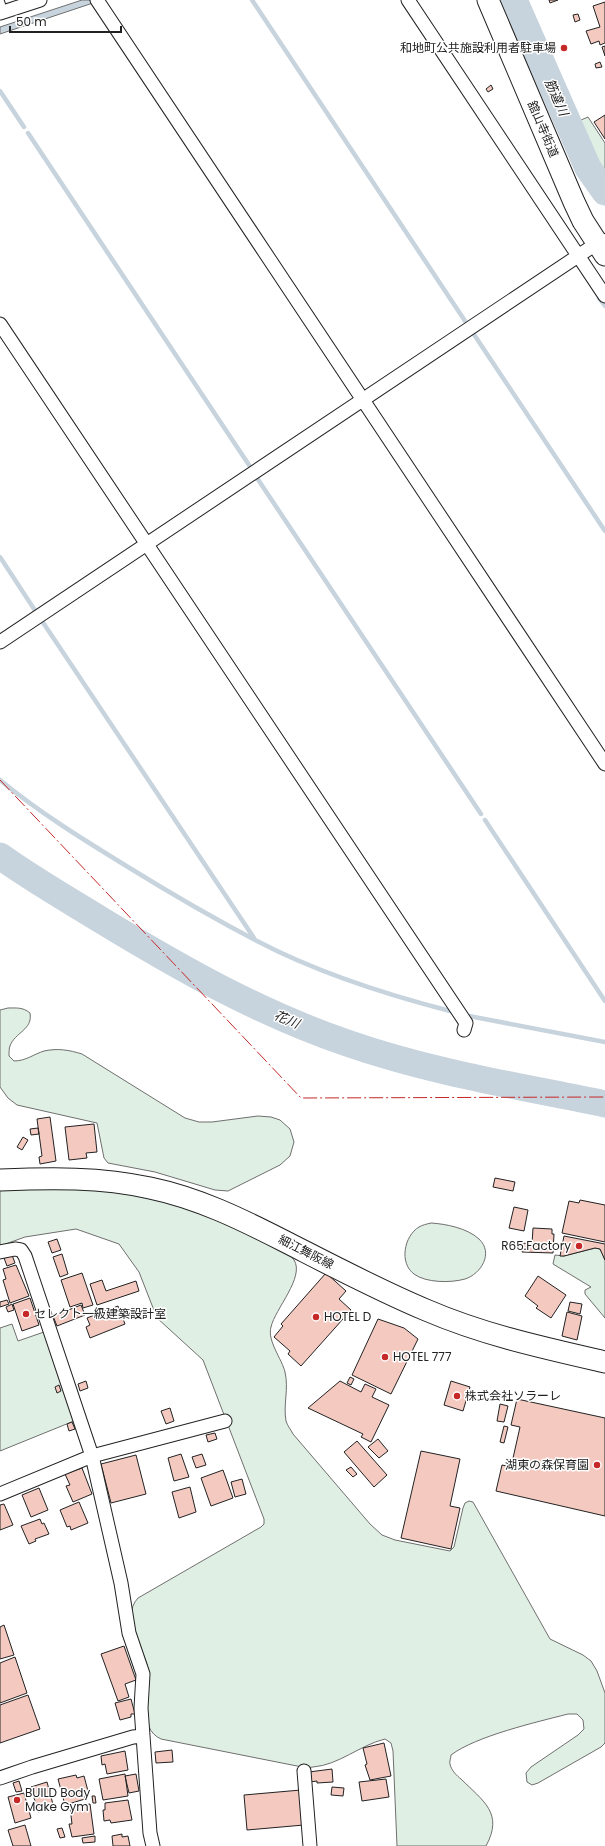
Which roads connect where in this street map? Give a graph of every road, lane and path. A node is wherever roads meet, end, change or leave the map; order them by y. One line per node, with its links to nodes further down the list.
1 (40, 0): 5 (street)
2 (97, 0): 10 (street)
3 (408, 0): 7 (street)
4 (488, 0): 6 (main road, 舘山寺街道)
5 (2, 8)
6 (602, 246): 7 (street)
7 (578, 256): 8 (street); 10 (street)
8 (605, 296)
9 (0, 324): 11 (street)
10 (362, 400): 11 (street); 13 (street)
11 (147, 544): 12 (street); 14 (street)
12 (0, 642)
13 (605, 764)
14 (464, 1030)
15 (0, 1180): 17 (main road, 細江舞阪線)
16 (0, 1252): 19 (street)
17 (605, 1362)
18 (225, 1421): 19 (street)
19 (92, 1456): 20 (street); 21 (street)
20 (0, 1494)
21 (143, 1736): 23 (street); 24 (street)
22 (304, 1771): 25 (street)
23 (0, 1778)
24 (152, 1846)
25 (310, 1846)

